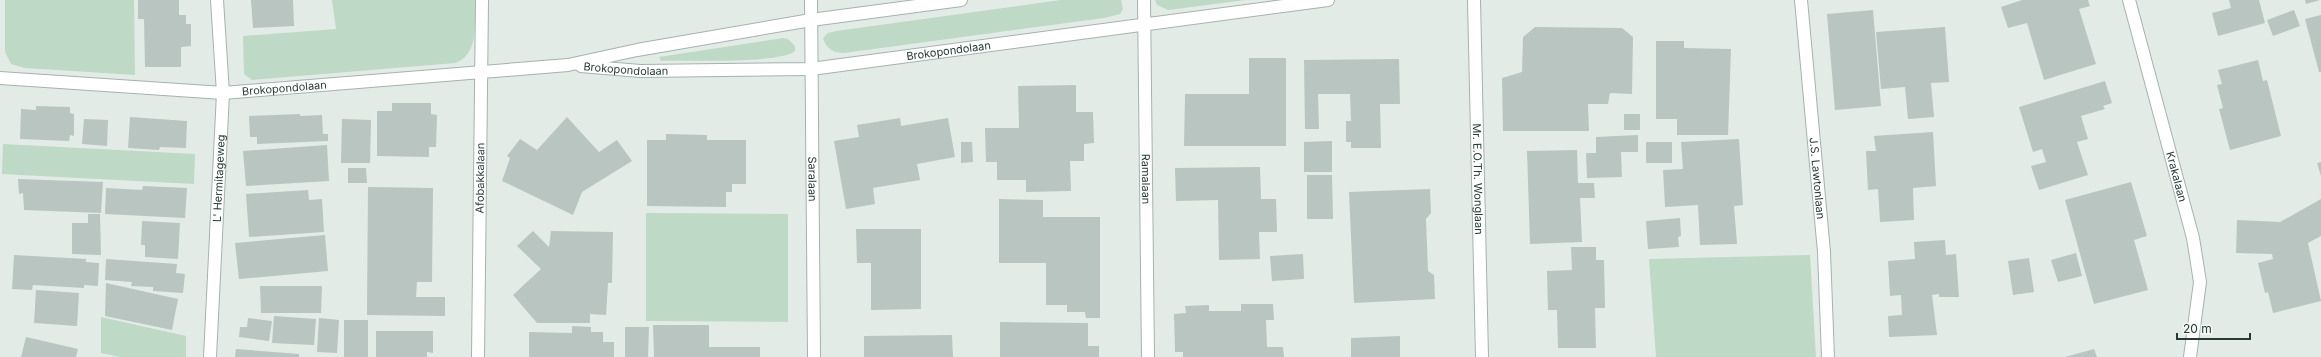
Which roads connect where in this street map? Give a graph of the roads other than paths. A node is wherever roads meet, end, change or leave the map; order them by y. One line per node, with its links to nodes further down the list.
1 (217, 0): 16 (street, L' Hermitageweg)
2 (482, 0): 14 (street, Afobakkalaan)
3 (811, 0): 10 (street, Saralaan)
4 (961, 0): 10 (street, Brokopondolaan)
5 (1144, 0): 11 (street, Ramalaan)
6 (1328, 0): 11 (street, Brokopondolaan)
7 (1474, 0): 21 (street, Mr. E.O.Th. Wonglaan)
8 (1801, 0): 22 (street, J.S. Lawtonlaan)
9 (2129, 0): 23 (street, Krakalaan)
10 (811, 20): 12 (street, Brokopondolaan); 13 (street, Saralaan)
11 (1144, 24): 13 (street, Brokopondolaan); 20 (street, Ramalaan)
12 (568, 65): 13 (street, Brokopondolaan); 14 (street, Brokopondolaan)
13 (810, 69): 19 (street, Saralaan)
14 (481, 71): 16 (street, Brokopondolaan); 18 (street, Afobakkalaan)
15 (0, 78): 16 (street, Brokopondolaan)
16 (223, 93): 17 (street, L' Hermitageweg)
17 (210, 357)
18 (478, 357)
19 (814, 357)
20 (1148, 357)
21 (1482, 357)
22 (1828, 357)
23 (2190, 357)

